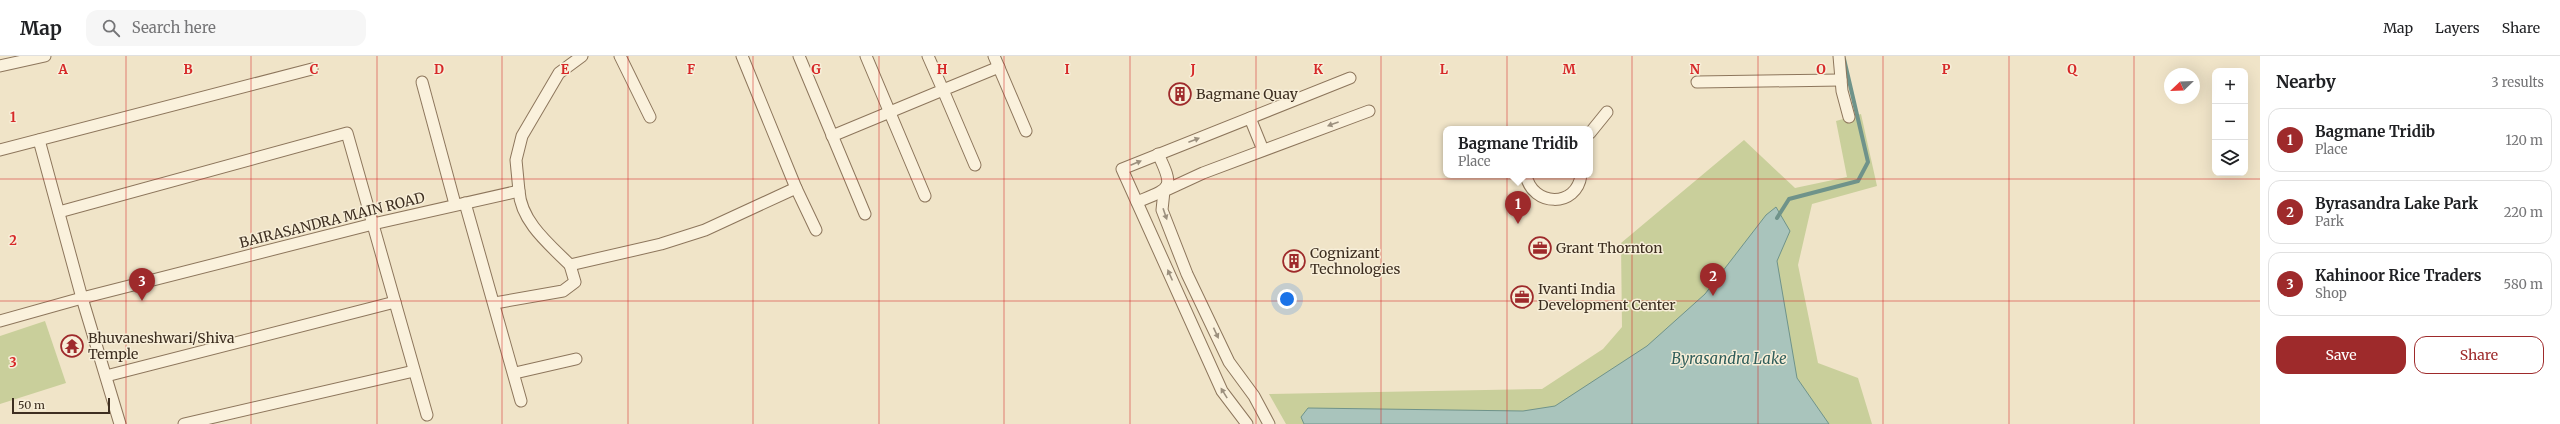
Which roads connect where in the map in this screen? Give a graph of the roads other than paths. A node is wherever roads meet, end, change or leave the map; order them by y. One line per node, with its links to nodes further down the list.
1 (45, 56): 10 (street)
2 (582, 56): 35 (street)
3 (620, 56): 20 (street)
4 (742, 56): 33 (street)
5 (799, 56): 25 (street)
6 (866, 56): 17 (street)
7 (928, 56): 16 (street)
8 (1839, 56): 13 (street)
9 (996, 61): 16 (street); 24 (street)
10 (0, 66)
11 (312, 69): 26 (street)
12 (1350, 78): 22 (street)
13 (1841, 80): 15 (street); 21 (street)
14 (422, 82): 38 (street)
15 (1697, 82)
16 (942, 90): 17 (street); 30 (street)
17 (889, 111): 25 (street); 36 (street)
18 (1369, 111): 28 (street, one-way to 28)
19 (1607, 112): 23 (street)
20 (650, 117)
21 (1849, 117)
22 (1250, 118): 28 (street); 29 (street, one-way to 22)
23 (1593, 129)
24 (1026, 131)
25 (832, 136): 40 (street)
26 (39, 140): 27 (street); 39 (street)
27 (0, 150)
28 (1263, 150): 34 (street)
29 (1158, 154): 34 (street); 37 (street, one-way to 29)
30 (975, 165)
31 (1527, 178): 32 (street)
32 (1580, 178)
33 (796, 188): 42 (street); 43 (street)
34 (1164, 190): 37 (street); 57 (street, one-way to 57)
35 (519, 191): 38 (street, BAIRASANDRA MAIN ROAD); 43 (street)
36 (924, 196)
37 (1137, 202): 56 (street, one-way to 37)
38 (460, 204): 41 (street, BAIRASANDRA MAIN ROAD); 46 (street)
39 (58, 212): 41 (street); 44 (street)
40 (865, 214)
41 (373, 224): 44 (street, BAIRASANDRA MAIN ROAD); 45 (street)
42 (816, 230)
43 (570, 265): 46 (street)
44 (82, 298): 47 (street, BAIRASANDRA MAIN ROAD); 51 (street)
45 (395, 302): 49 (street); 51 (street)
46 (495, 303): 50 (street)
47 (0, 321)
48 (576, 359): 50 (street)
49 (414, 371): 53 (street); 55 (street)
50 (515, 373): 52 (street)
51 (106, 376): 54 (street)
52 (521, 401)
53 (427, 415)
54 (120, 424)
55 (184, 424)
56 (1247, 424)
57 (1269, 424)

